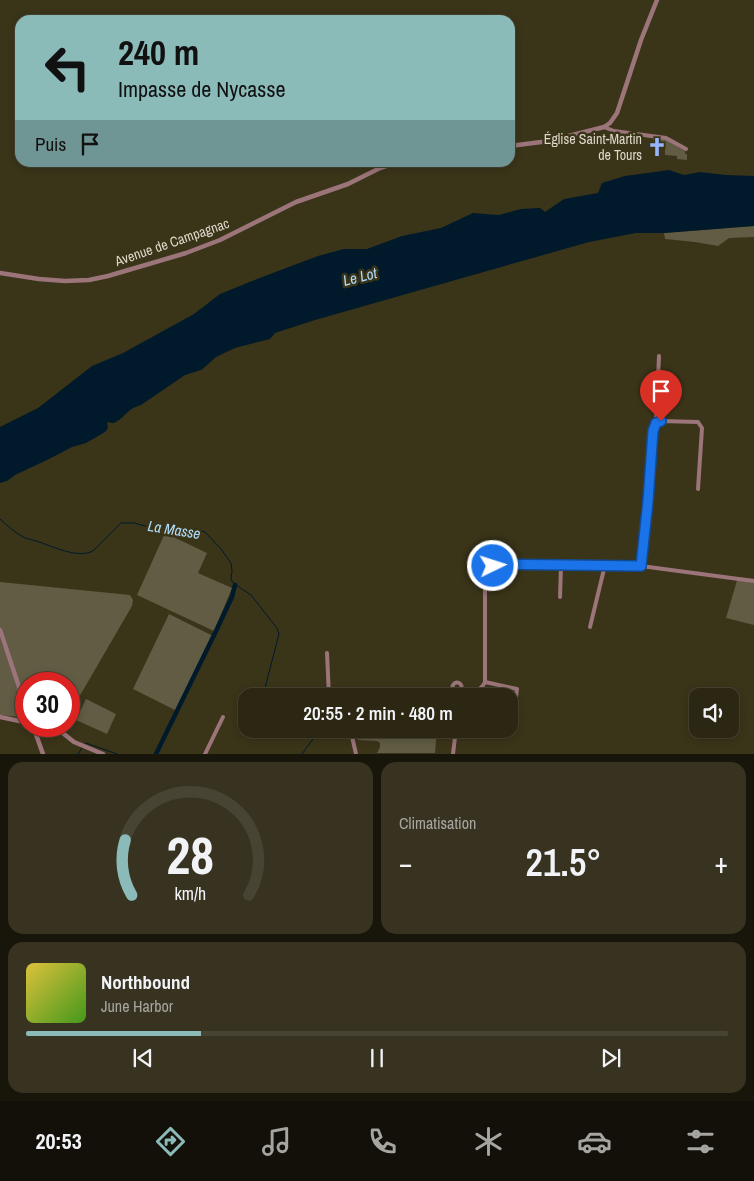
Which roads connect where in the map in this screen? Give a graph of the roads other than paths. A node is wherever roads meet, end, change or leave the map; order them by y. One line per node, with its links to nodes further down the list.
1 (657, 0): 2 (street)
2 (604, 127): 3 (street); 4 (street)
3 (515, 145)
4 (686, 148)
5 (383, 167): 6 (street, Avenue de Campagnac)
6 (0, 272)
7 (659, 356): 8 (street)
8 (656, 423): 9 (street); 12 (street)
9 (698, 489)
10 (561, 564): 11 (street); 14 (street); 19 (street)
11 (605, 565): 12 (street); 15 (street)
12 (641, 566): 13 (street)
13 (754, 581)
14 (560, 597)
15 (590, 626)
16 (0, 630): 18 (street)
17 (327, 653): 20 (street)
18 (15, 675)
19 (485, 682): 21 (street); 22 (street)
20 (329, 688)
21 (481, 688)
22 (512, 688)
23 (0, 717): 25 (street)
24 (223, 717): 32 (street)
25 (15, 721)
26 (34, 737): 30 (street)
27 (68, 737): 31 (street)
28 (352, 738): 33 (street)
29 (455, 738): 34 (street)
30 (42, 754)
31 (102, 754)
32 (206, 754)
33 (356, 754)
34 (453, 754)

